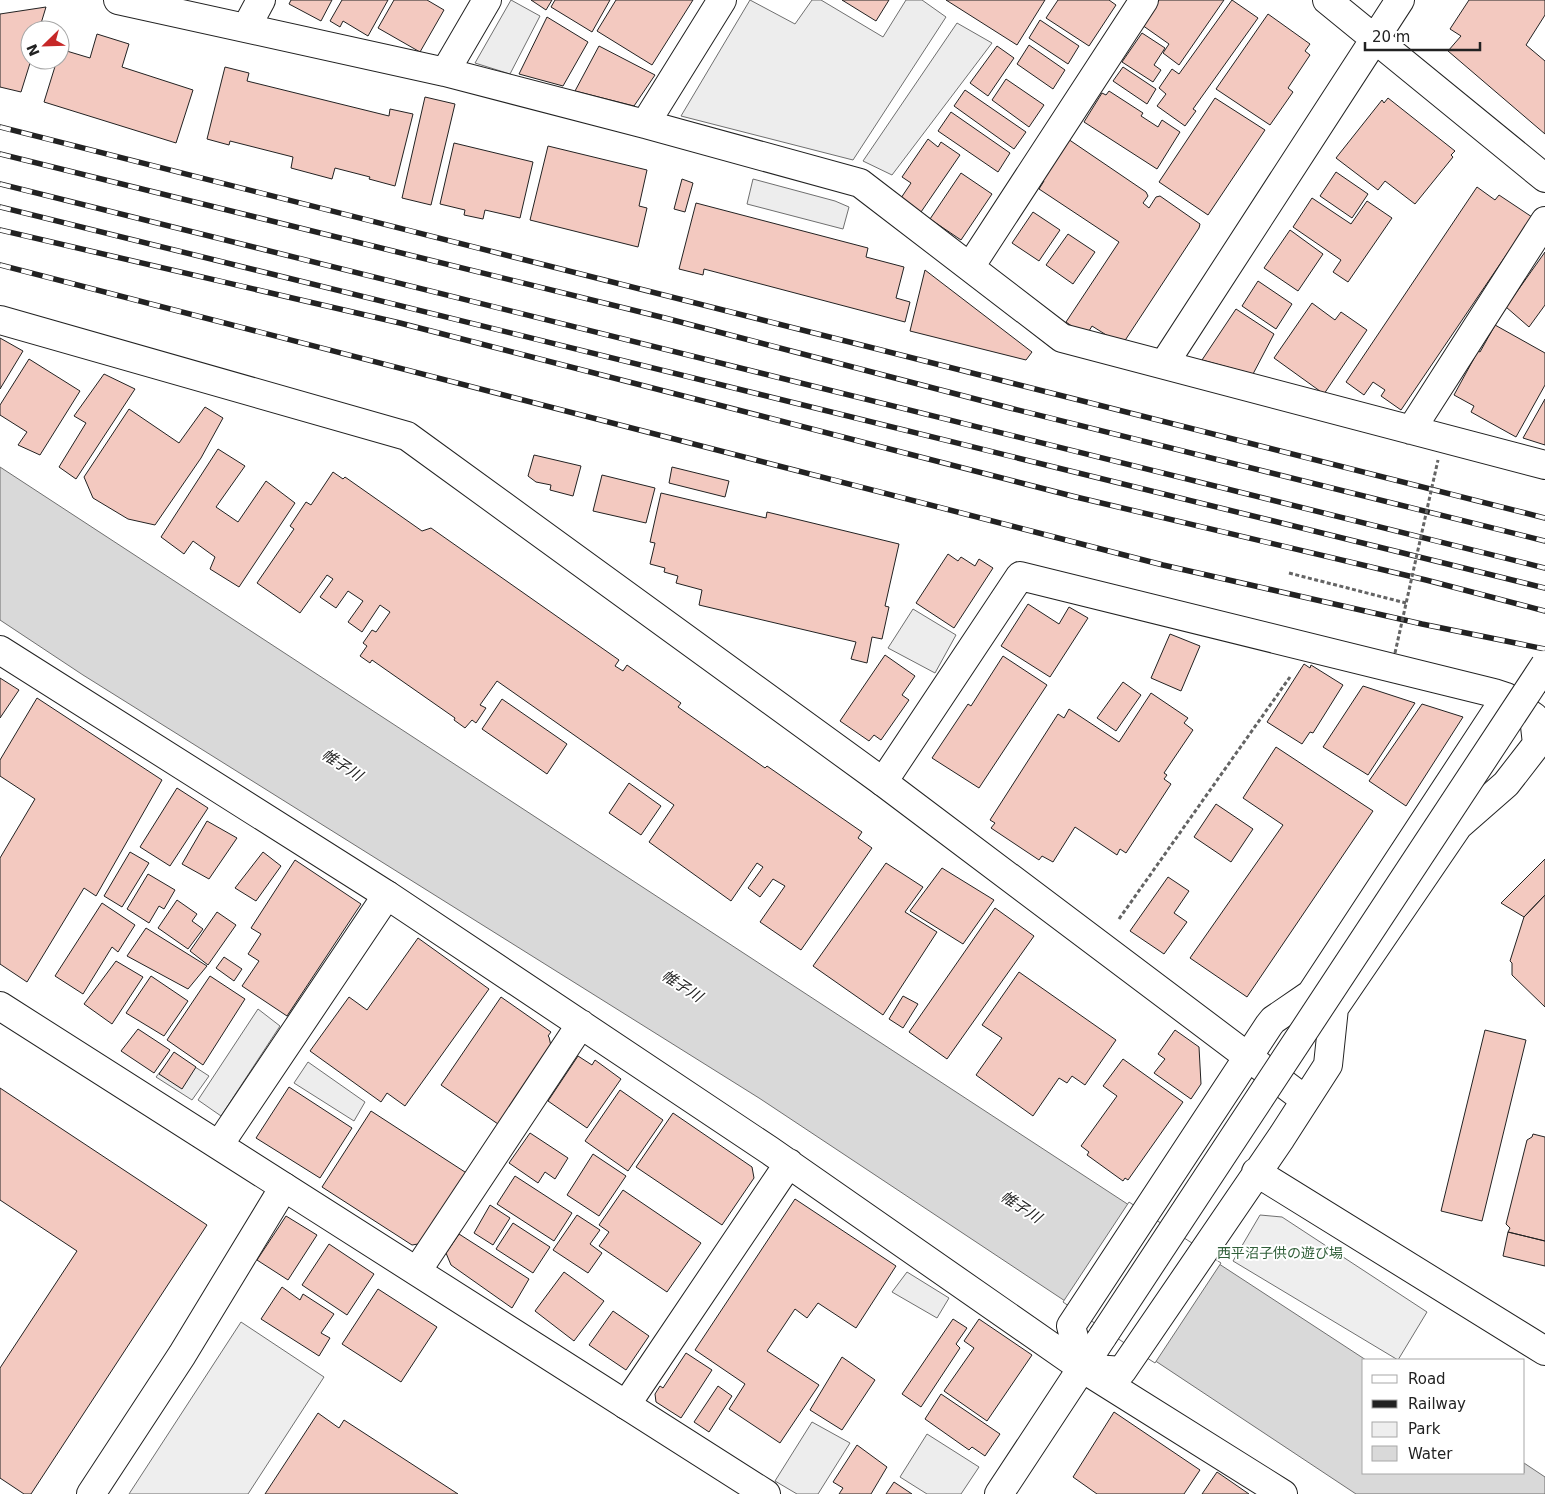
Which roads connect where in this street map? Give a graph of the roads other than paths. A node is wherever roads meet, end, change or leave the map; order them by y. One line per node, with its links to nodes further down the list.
1 (118, 0): 8 (street)
2 (261, 0): 8 (street)
3 (487, 0): 10 (street)
4 (722, 0): 11 (street)
5 (1144, 0): 14 (street)
6 (1327, 0): 9 (street)
7 (1400, 0): 9 (street)
8 (246, 28): 10 (street)
9 (1375, 39): 12 (street); 16 (street)
10 (445, 72): 11 (street)
11 (645, 124): 14 (street)
12 (1545, 178)
13 (1545, 221): 17 (street)
14 (970, 267): 16 (street)
15 (0, 320): 22 (street)
16 (1164, 364): 17 (street)
17 (1411, 430): 18 (street)
18 (1545, 464)
19 (0, 650): 23 (street)
20 (1545, 665): 34 (street, bridge)
21 (1506, 697): 22 (street); 26 (street); 27 (street)
22 (882, 782): 26 (street)
23 (387, 895): 25 (street); 28 (street)
24 (0, 1006): 28 (street)
25 (580, 1024): 29 (street); 32 (street)
26 (1248, 1058): 27 (street); 34 (street)
27 (1304, 1100): 30 (street)
28 (219, 1145): 31 (street)
29 (789, 1163): 34 (street); 35 (street)
30 (1256, 1172): 33 (street); 34 (street)
31 (284, 1187): 32 (street); 36 (street)
32 (417, 1271): 35 (street)
33 (1545, 1350)
34 (1082, 1368): 38 (street); 39 (street)
35 (626, 1405): 37 (street)
36 (90, 1494)
37 (766, 1494)
38 (999, 1494)
39 (1283, 1494)

